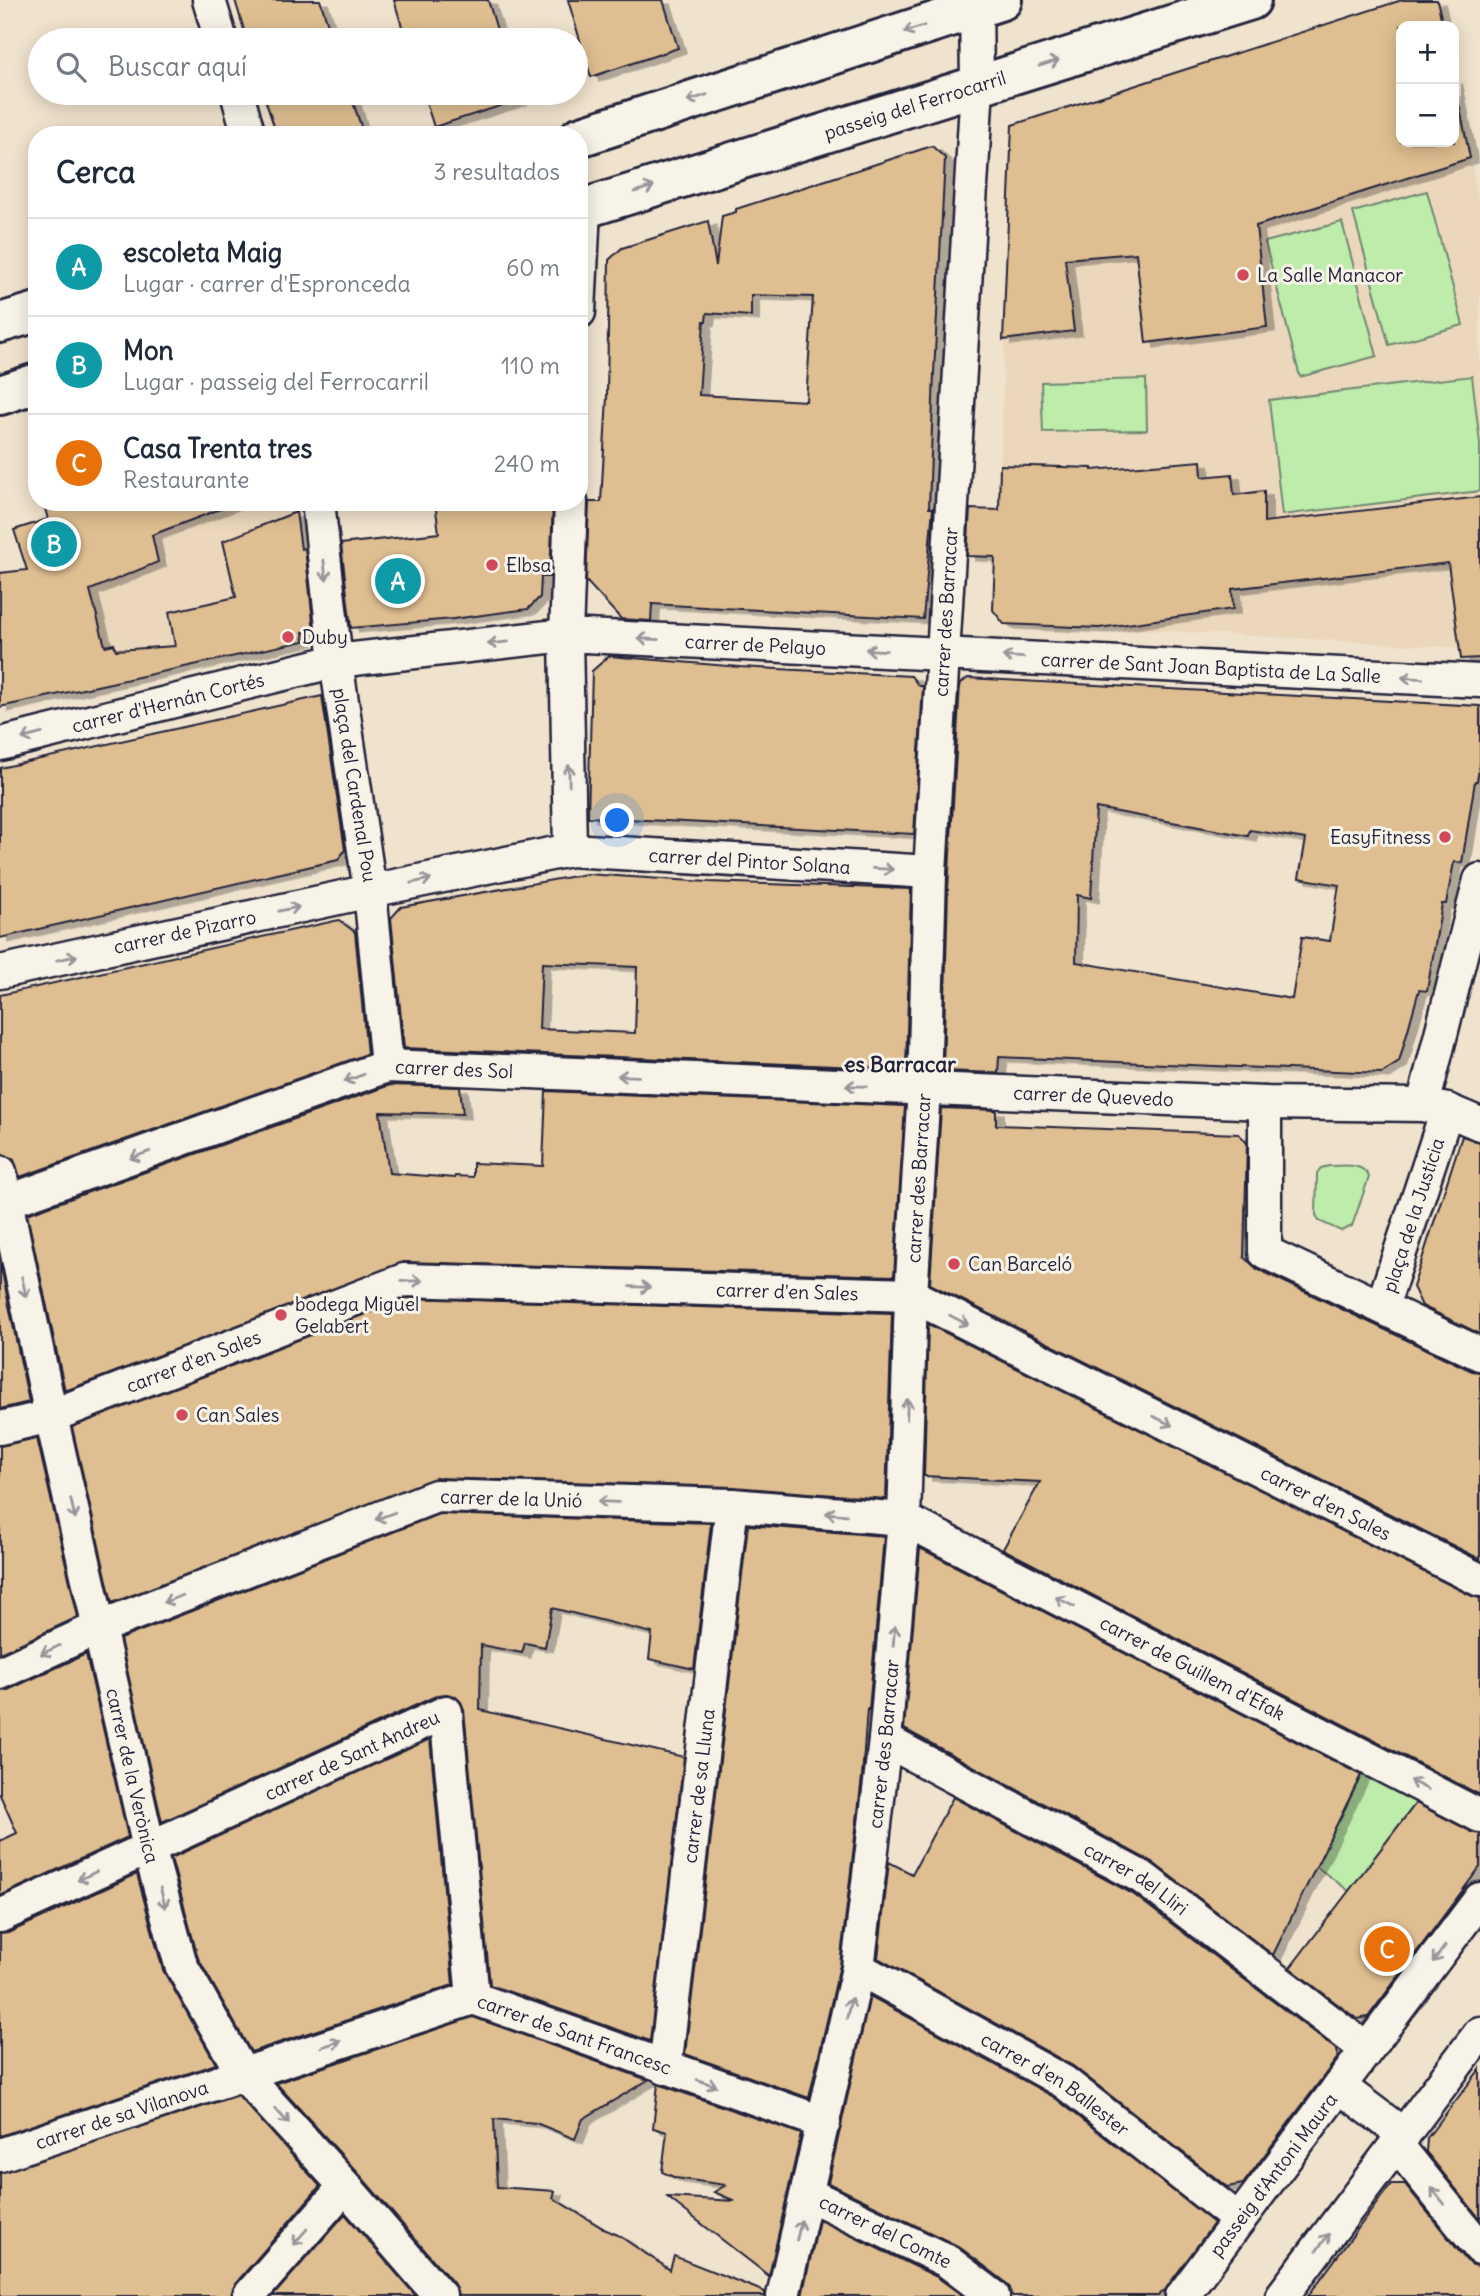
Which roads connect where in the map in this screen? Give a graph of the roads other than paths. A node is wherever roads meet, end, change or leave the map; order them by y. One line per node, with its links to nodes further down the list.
1 (209, 0): 4 (street)
2 (1251, 0): 5 (main road, passeig del Ferrocarril, one-way to 2)
3 (985, 3): 5 (street, carrer des Barracar); 8 (main road, one-way to 8)
4 (217, 28)
5 (977, 86): 9 (main road, passeig del Ferrocarril, one-way to 5); 17 (street, carrer des Barracar)
6 (240, 105): 7 (street)
7 (246, 126)
8 (588, 133)
9 (588, 207)
10 (28, 315): 11 (main road)
11 (0, 323)
12 (28, 386): 13 (main road)
13 (0, 395)
14 (318, 511): 18 (street, one-way to 18)
15 (571, 511): 16 (street)
16 (566, 635): 17 (street, carrer de Pelayo, one-way to 16); 18 (street, plaça del Cardenal Pou, one-way to 18); 21 (street, one-way to 16)
17 (944, 653): 19 (street, carrer de Sant Joan Baptista de La Salle, one-way to 17); 22 (street, carrer des Barracar)
18 (336, 661): 20 (street, carrer d'Hernán Cortés, one-way to 20); 24 (street, plaça del Cardenal Pou)
19 (1480, 681)
20 (0, 744)
21 (570, 850): 22 (street, carrer del Pintor Solana, one-way to 22); 24 (street, plaça del Cardenal Pou, one-way to 21)
22 (930, 872): 27 (street, carrer des Barracar)
23 (1480, 880): 29 (street, plaça de la Justícia)
24 (370, 891): 25 (street, carrer de Pizarro, one-way to 24); 26 (street)
25 (0, 972)
26 (387, 1066): 27 (street, carrer des Sol, one-way to 26); 32 (street, carrer des Sol, one-way to 32)
27 (924, 1089): 28 (street, carrer de Quevedo); 33 (street, carrer des Barracar)
28 (1265, 1103): 29 (street); 34 (street, plaça de la Justícia)
29 (1435, 1108): 30 (street); 34 (street, plaça de la Justícia)
30 (1480, 1124)
31 (0, 1172): 32 (street, carrer de la Verònica)
32 (4, 1203): 36 (street, carrer de la Verònica, one-way to 36)
33 (911, 1296): 36 (street, carrer d'en Sales, one-way to 33); 39 (street, carrer des Barracar, one-way to 33); 40 (street, carrer d'en Sales, one-way to 40)
34 (1382, 1307): 35 (street)
35 (1480, 1354)
36 (51, 1416): 37 (street, carrer d'en Sales); 41 (street, carrer de la Verònica, one-way to 41)
37 (0, 1428)
38 (732, 1505): 39 (street, carrer de la Unió, one-way to 38); 41 (street, carrer de la Unió, one-way to 41); 52 (street, carrer de sa Lluna)
39 (904, 1519): 43 (street, carrer des Barracar, one-way to 39); 44 (street, carrer de Guillem d'Efak, one-way to 39)
40 (1480, 1580)
41 (100, 1627): 42 (street, carrer de la Unió, one-way to 42); 45 (street, carrer de la Verònica)
42 (0, 1673)
43 (885, 1740): 48 (street, carrer des Barracar); 51 (street, carrer del Lliri)
44 (1480, 1816)
45 (149, 1848): 47 (street, one-way to 47); 49 (street, carrer de Sant Andreu); 53 (street, carrer de la Verònica, one-way to 53)
46 (1480, 1899): 51 (street, passeig d'Antoni Maura, one-way to 51)
47 (0, 1916)
48 (858, 1968): 55 (street, carrer des Barracar, one-way to 48); 60 (street, carrer d'en Ballester)
49 (473, 1998): 52 (street, carrer de Sant Francesc); 53 (street, carrer de Sant Francesc, one-way to 49)
50 (1480, 2033): 56 (street)
51 (1366, 2049): 54 (street, passeig d'Antoni Maura)
52 (665, 2068): 55 (street, carrer de Sant Francesc, one-way to 55)
53 (242, 2073): 57 (street, carrer de sa Vilanova); 58 (street, carrer de la Verònica, one-way to 58)
54 (1339, 2086): 56 (street, passeig d'Antoni Maura); 60 (street, passeig d'Antoni Maura)
55 (824, 2123): 59 (street, carrer des Barracar)
56 (1400, 2140): 61 (street, passeig d'Antoni Maura, one-way to 56); 67 (street, one-way to 56)
57 (0, 2155)
58 (345, 2186): 62 (street, one-way to 62); 63 (street, carrer de la Verònica)
59 (808, 2194): 64 (street, carrer des Barracar, one-way to 59); 65 (street, carrer del Comte)
60 (1239, 2220): 66 (street, passeig d'Antoni Maura)
61 (1480, 2248)
62 (249, 2296)
63 (440, 2296)
64 (783, 2296)
65 (993, 2296)
66 (1182, 2296)
67 (1282, 2296)

